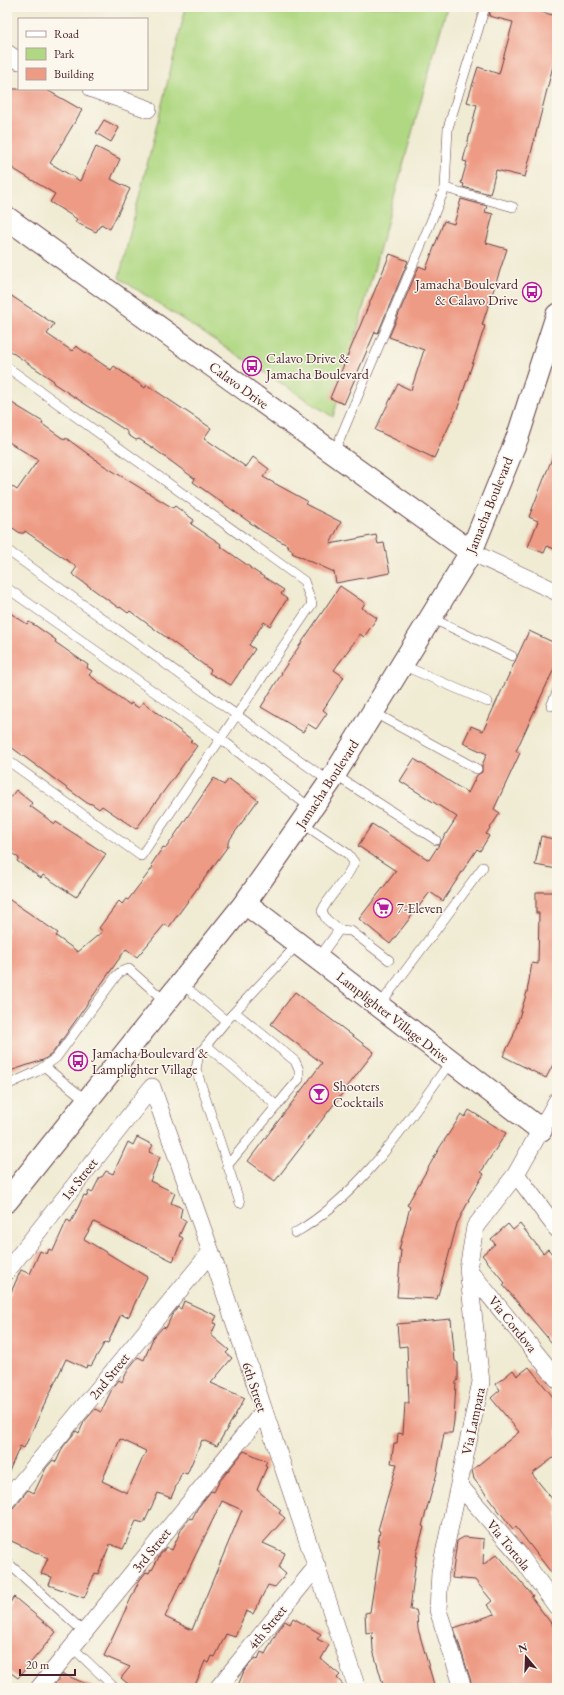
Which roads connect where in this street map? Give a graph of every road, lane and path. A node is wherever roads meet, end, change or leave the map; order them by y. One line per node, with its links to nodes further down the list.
1 (485, 7): 6 (lane)
2 (7, 53): 3 (street)
3 (18, 60)
4 (95, 90): 5 (street)
5 (148, 109)
6 (445, 188): 7 (lane); 11 (lane)
7 (514, 207)
8 (7, 218): 11 (main road, Calavo Drive)
9 (557, 315): 13 (main road, Jamacha Boulevard)
10 (7, 367): 23 (lane)
11 (334, 453): 13 (main road, Calavo Drive)
12 (7, 550): 23 (lane)
13 (472, 552): 15 (street); 16 (main road, Jamacha Boulevard)
14 (7, 588): 24 (lane)
15 (557, 592)
16 (431, 618): 17 (lane); 18 (main road, Jamacha Boulevard)
17 (512, 656)
18 (402, 665): 20 (lane); 22 (main road, Jamacha Boulevard)
19 (557, 692): 21 (lane)
20 (488, 702)
21 (551, 706)
22 (373, 712): 26 (lane); 27 (main road, Jamacha Boulevard)
23 (236, 716): 24 (lane); 27 (lane)
24 (221, 739): 25 (lane); 28 (lane)
25 (7, 760)
26 (477, 769)
27 (332, 778): 28 (main road, Jamacha Boulevard); 29 (lane)
28 (307, 816): 31 (main road, Jamacha Boulevard); 32 (lane)
29 (436, 840)
30 (483, 867): 38 (lane)
31 (245, 903): 33 (main road, Lamplighter Village Drive); 36 (main road, Jamacha Boulevard)
32 (339, 930): 34 (lane); 35 (lane)
33 (298, 944): 34 (main road, Lamplighter Village Drive); 39 (lane)
34 (318, 959): 38 (main road, Lamplighter Village Drive)
35 (389, 960)
36 (181, 983): 37 (main road, Jamacha Boulevard); 40 (lane)
37 (166, 1002): 43 (lane); 46 (main road, Jamacha Boulevard)
38 (379, 1006): 42 (main road, Lamplighter Village Drive)
39 (235, 1012): 40 (lane); 48 (lane)
40 (226, 1020): 41 (lane)
41 (206, 1045): 48 (lane); 50 (lane)
42 (451, 1062): 49 (main road, Lamplighter Village Drive); 55 (lane)
43 (45, 1067): 44 (lane); 46 (lane)
44 (7, 1085)
45 (152, 1087): 56 (street, 6th Street); 58 (street, 1st Street)
46 (87, 1100): 52 (main road, Jamacha Boulevard)
47 (557, 1101): 49 (street, Via Lampara)
48 (277, 1106): 50 (lane)
49 (541, 1130): 51 (street, Via Lampara)
50 (227, 1166): 53 (lane)
51 (516, 1174): 54 (street); 57 (street, Via Lampara)
52 (7, 1201)
53 (240, 1203)
54 (557, 1229)
55 (295, 1233)
56 (210, 1252): 60 (street, 6th Street); 62 (street, 2nd Street)
57 (468, 1269): 59 (street, Via Cordova); 61 (street, Via Lampara)
58 (7, 1271)
59 (557, 1379)
60 (263, 1412): 64 (street, 6th Street); 66 (street, 3rd Street)
61 (459, 1485): 65 (street, Via Tortola); 72 (street, Via Lampara)
62 (7, 1500)
63 (7, 1562): 66 (lane)
64 (317, 1566): 70 (street, 4th Street); 71 (street, 6th Street)
65 (557, 1607)
66 (84, 1632): 67 (street, 3rd Street)
67 (72, 1647): 68 (street, 3rd Street); 69 (lane)
68 (39, 1688)
69 (115, 1688)
70 (218, 1688)
71 (357, 1688)
72 (463, 1688)

